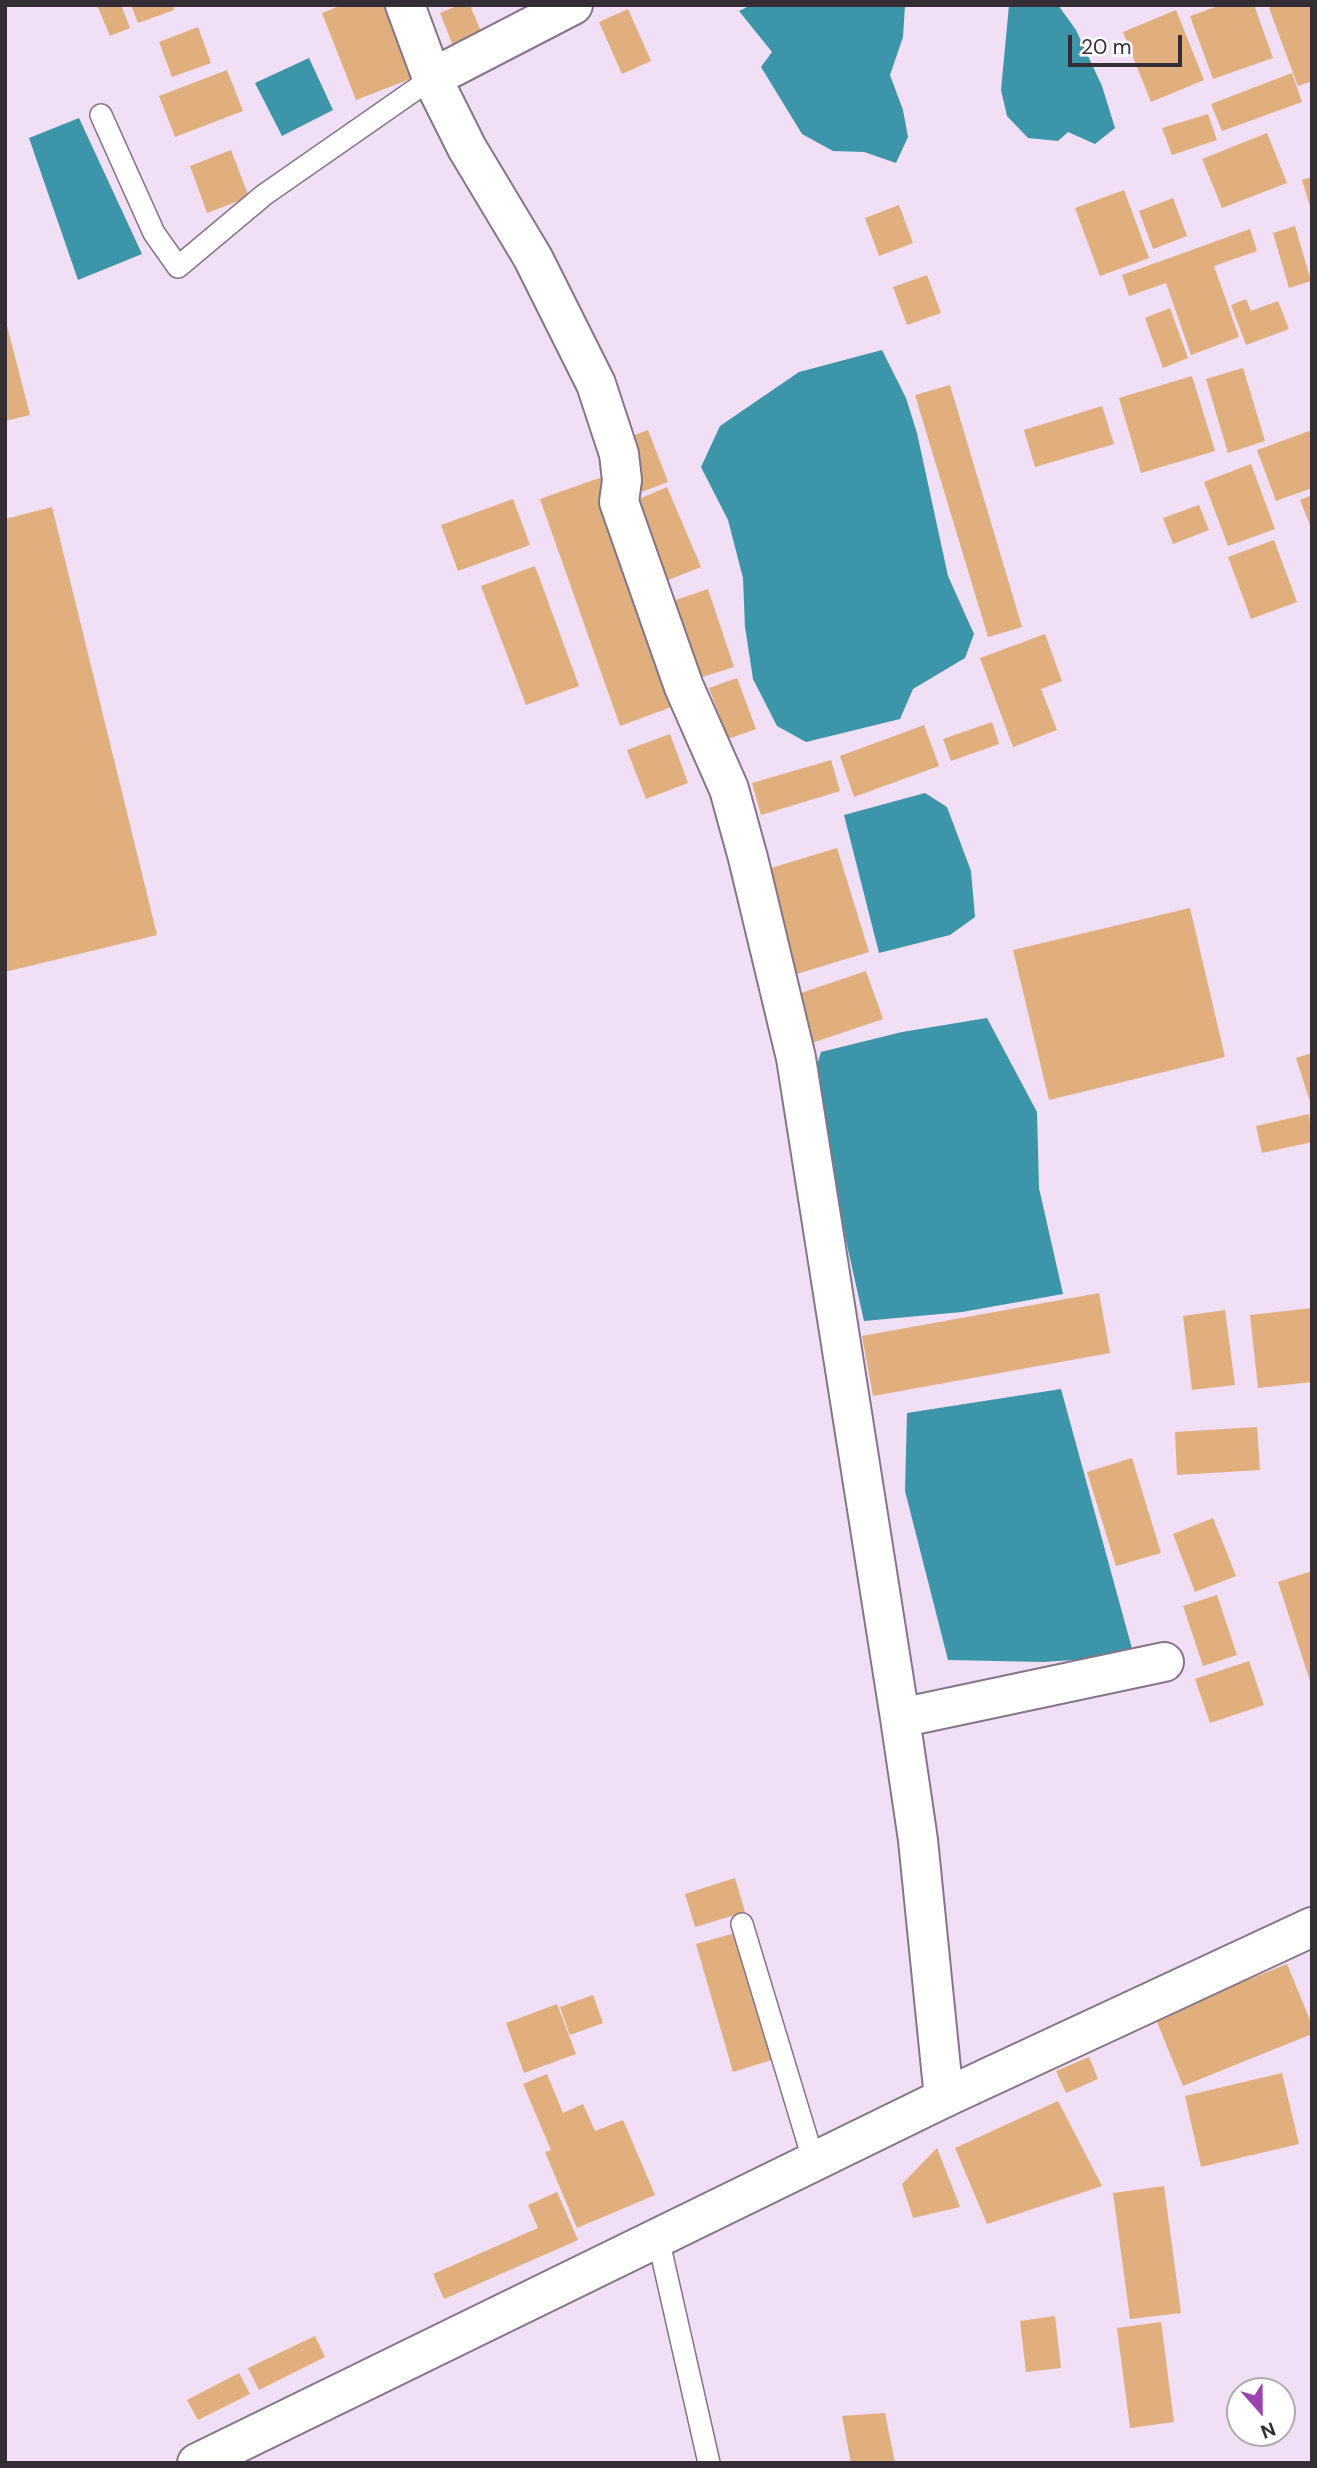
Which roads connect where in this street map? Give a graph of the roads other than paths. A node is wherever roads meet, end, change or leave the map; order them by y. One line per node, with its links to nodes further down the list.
1 (405, 5): 3 (street)
2 (573, 5): 3 (street)
3 (432, 78): 4 (lane); 6 (street)
4 (102, 115)
5 (1164, 1662): 6 (street)
6 (900, 1718): 9 (street)
7 (742, 1924): 10 (lane)
8 (1312, 1927): 9 (street)
9 (944, 2098): 10 (street)
10 (814, 2162): 11 (street)
11 (658, 2238): 12 (street); 13 (lane)
12 (198, 2463)
13 (709, 2463)

